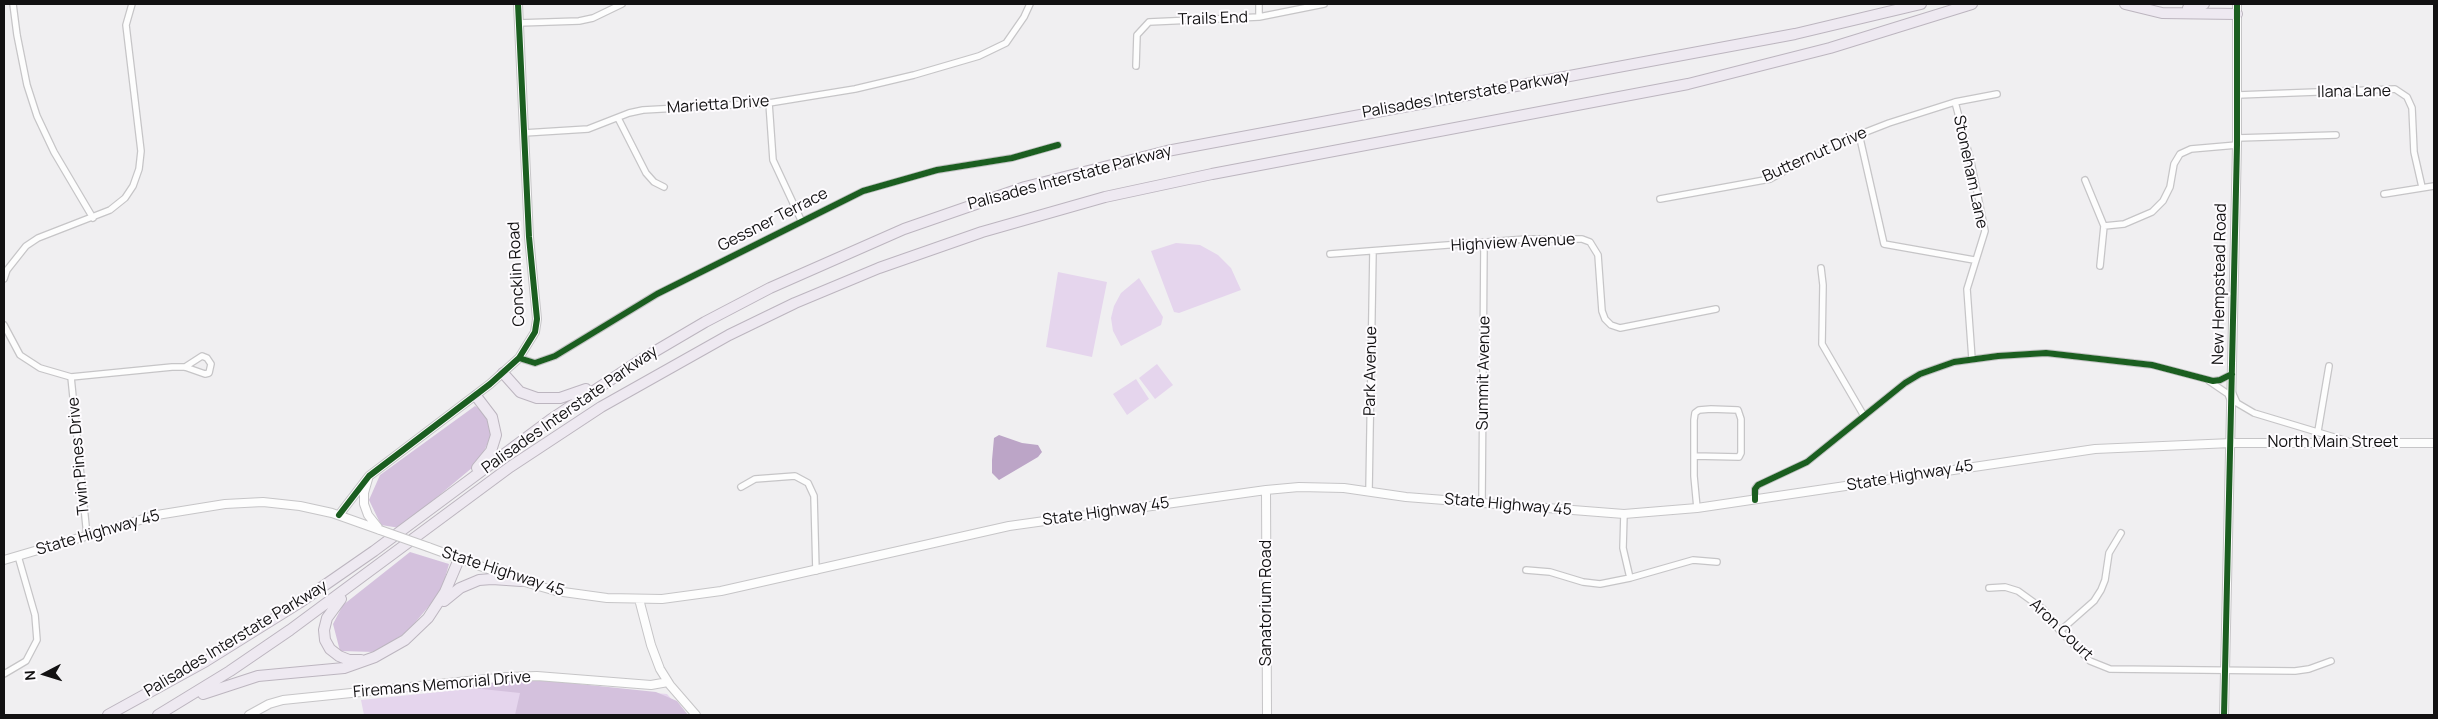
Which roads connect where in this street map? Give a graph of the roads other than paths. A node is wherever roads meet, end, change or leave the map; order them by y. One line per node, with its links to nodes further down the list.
1 (13, 4): 34 (street)
2 (132, 4): 34 (street)
3 (518, 4): 16 (main road, Concklin Road)
4 (622, 4): 16 (street)
5 (1030, 4): 21 (street, Marietta Drive)
6 (1259, 4): 15 (street)
7 (1324, 4): 15 (street, Trails End)
8 (1921, 4): 46 (highway, Palisades Interstate Parkway)
9 (1972, 4): 77 (highway, Palisades Interstate Parkway)
10 (2124, 4): 14 (highway)
11 (2140, 4): 13 (highway)
12 (2204, 4): 13 (highway)
13 (2188, 8): 14 (highway)
14 (2237, 9): 19 (main road, New Hempstead Road)
15 (1259, 17): 17 (street, Trails End)
16 (518, 23): 23 (main road, Concklin Road)
17 (1136, 66)
18 (1997, 94): 20 (street, Butternut Drive)
19 (2238, 96): 26 (main road, New Hempstead Road); 29 (street, Ilana Lane)
20 (1955, 102): 24 (street, Butternut Drive); 40 (street, Stoneham Lane)
21 (769, 103): 22 (street, Marietta Drive); 35 (street)
22 (618, 118): 23 (street, Marietta Drive); 31 (street)
23 (524, 134): 47 (main road, Concklin Road)
24 (1859, 134): 33 (street, Butternut Drive); 40 (street)
25 (2336, 135): 26 (street)
26 (2237, 142): 36 (street); 52 (main road, New Hempstead Road)
27 (1058, 145): 35 (street, Gessner Terrace)
28 (2085, 180): 36 (street)
29 (2422, 186): 30 (street); 32 (street)
30 (2434, 186)
31 (664, 187)
32 (2384, 194)
33 (1660, 200)
34 (93, 218): 43 (street)
35 (801, 220): 47 (street, Gessner Terrace)
36 (2104, 226): 41 (street)
37 (1484, 243): 38 (street, Highview Avenue); 44 (street, Highview Avenue); 69 (street, Summit Avenue)
38 (1373, 251): 39 (street, Highview Avenue); 67 (street, Park Avenue)
39 (1330, 254)
40 (1974, 260): 48 (street, Stoneham Lane)
41 (2100, 266)
42 (1821, 268): 58 (street)
43 (4, 279)
44 (1716, 309)
45 (4, 325): 53 (street)
46 (657, 350): 51 (highway); 70 (highway, Palisades Interstate Parkway)
47 (520, 358): 51 (main road, Concklin Road)
48 (1972, 359): 54 (street); 58 (street)
49 (2329, 366): 59 (street)
50 (185, 367): 53 (street)
51 (503, 374): 56 (main road, Concklin Road)
52 (2232, 374): 54 (street); 55 (main road, New Hempstead Road)
53 (72, 377): 76 (street, Twin Pines Drive)
54 (2205, 379): 57 (street)
55 (2232, 390): 57 (main road, New Hempstead Road); 59 (street)
56 (476, 396): 64 (main road, Concklin Road); 70 (highway)
57 (2232, 403): 60 (main road, New Hempstead Road)
58 (1864, 416): 68 (street)
59 (2318, 431): 62 (street)
60 (2231, 443): 62 (main road, North Main Street); 68 (main road, State Highway 45); 92 (main road, New Hempstead Road)
61 (2434, 443): 62 (main road, North Main Street)
62 (2353, 444)
63 (1694, 456): 63 (street); 71 (street)
64 (369, 476): 73 (main road, Concklin Road); 74 (main road)
65 (741, 487): 83 (street)
66 (1266, 490): 67 (main road, State Highway 45); 83 (main road, State Highway 45); 99 (main road, Sanatorium Road)
67 (1369, 490): 69 (main road, State Highway 45)
68 (1755, 500): 71 (main road, State Highway 45)
69 (1482, 503): 72 (main road, State Highway 45)
70 (433, 507): 95 (highway, Palisades Interstate Parkway)
71 (1697, 508): 72 (main road, State Highway 45)
72 (1624, 514): 84 (street)
73 (339, 516): 74 (main road, State Highway 45); 76 (main road, State Highway 45)
74 (380, 530): 79 (main road, State Highway 45, bridge)
75 (2121, 533): 89 (street)
76 (86, 536): 78 (main road, State Highway 45)
77 (407, 544): 90 (highway); 96 (highway, Palisades Interstate Parkway)
78 (18, 556): 80 (main road, State Highway 45); 93 (street)
79 (459, 559): 85 (main road, State Highway 45); 88 (highway)
80 (4, 560)
81 (1717, 562): 84 (street)
82 (1526, 570): 84 (street)
83 (816, 571): 87 (main road, State Highway 45)
84 (1630, 578)
85 (521, 580): 87 (main road, State Highway 45); 88 (highway)
86 (1989, 588): 89 (street, Aron Court)
87 (639, 599): 94 (main road)
88 (428, 618): 90 (highway)
89 (2060, 631): 92 (street, Aron Court)
90 (381, 654): 96 (highway)
91 (2331, 661): 92 (street, Aron Court)
92 (2225, 670): 100 (main road, New Hempstead Road)
93 (4, 674)
94 (668, 682): 97 (main road, Firemans Memorial Drive); 98 (main road)
95 (108, 715)
96 (159, 715)
97 (249, 715)
98 (696, 715)
99 (1267, 715)
100 (2224, 715)

